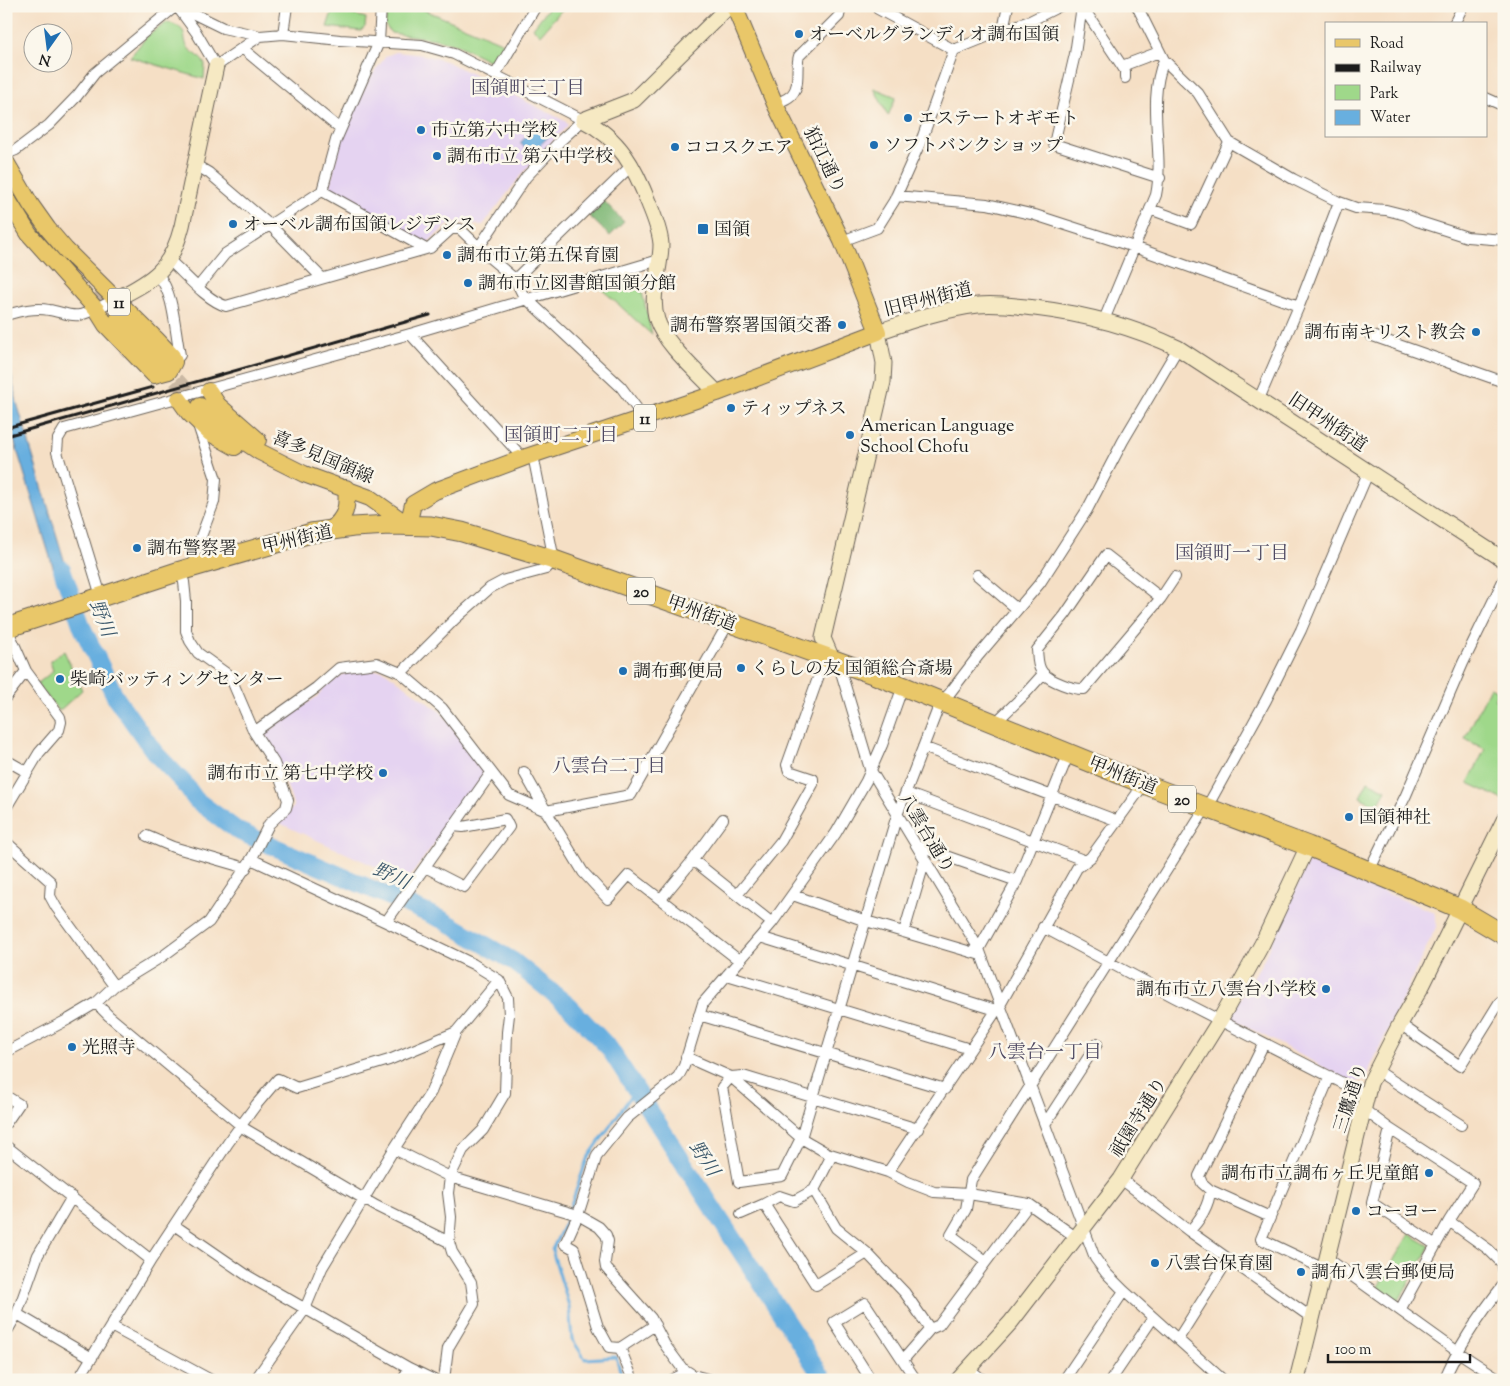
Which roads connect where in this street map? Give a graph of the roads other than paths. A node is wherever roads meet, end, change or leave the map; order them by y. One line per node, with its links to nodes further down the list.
1 (177, 6): 13 (street); 16 (street); 34 (street)
2 (287, 6): 18 (street)
3 (381, 6): 20 (street)
4 (536, 6): 26 (street)
5 (729, 6): 31 (street)
6 (734, 6): 29 (main road, 狛江通り)
7 (841, 6): 29 (street)
8 (1008, 6): 15 (street)
9 (1060, 6): 15 (street)
10 (1137, 6): 23 (street)
11 (1463, 6): 14 (street)
12 (878, 9): 22 (street)
13 (208, 22): 16 (street); 17 (street)
14 (1455, 22)
15 (1003, 30): 22 (street)
16 (196, 32): 24 (street)
17 (243, 32): 19 (street); 21 (street)
18 (283, 34): 19 (street); 20 (street)
19 (260, 36): 21 (street)
20 (379, 42): 26 (street); 32 (street)
21 (244, 47): 24 (street); 32 (street)
22 (954, 50): 42 (street)
23 (1161, 56): 25 (street); 33 (street); 39 (street)
24 (216, 66): 36 (street)
25 (1122, 66): 27 (street); 39 (street)
26 (494, 75): 31 (street)
27 (1125, 78)
28 (1488, 99): 30 (street)
29 (775, 104): 46 (main road, 狛江通り)
30 (1504, 106)
31 (583, 120): 37 (street); 48 (street)
32 (340, 129): 41 (street)
33 (1229, 142): 43 (street); 44 (street)
34 (6, 154)
35 (6, 162): 57 (main road, 11)
36 (194, 164): 45 (street); 51 (street)
37 (632, 165): 52 (street); 55 (street)
38 (6, 171): 40 (main road, 11)
39 (1160, 178): 44 (street)
40 (9, 190): 60 (main road, 11)
41 (322, 191): 45 (street); 50 (street)
42 (896, 196): 46 (street); 49 (street)
43 (1339, 202): 47 (street); 59 (street)
44 (1150, 209): 49 (street)
45 (271, 226): 54 (street); 56 (street)
46 (842, 240): 63 (main road, 狛江通り)
47 (1504, 240)
48 (479, 247): 50 (street); 55 (street)
49 (1134, 247): 59 (street); 62 (street)
50 (426, 249): 54 (street)
51 (169, 260): 53 (street); 56 (street)
52 (659, 260): 58 (street); 70 (street)
53 (158, 274): 57 (street); 67 (street)
54 (322, 278): 56 (street)
55 (515, 279): 58 (street)
56 (198, 287)
57 (116, 300): 60 (street); 67 (main road, 11)
58 (528, 300): 64 (street); 74 (street)
59 (1299, 306): 72 (street)
60 (103, 311): 61 (street); 67 (main road, 11)
61 (6, 314)
62 (1104, 320): 63 (street, 旧甲州街道); 66 (street, 旧甲州街道)
63 (878, 332): 70 (main road, 旧甲州街道 / 11); 91 (street)
64 (410, 334): 69 (street); 75 (street)
65 (1370, 334): 68 (street)
66 (1178, 348): 72 (street, 旧甲州街道); 88 (street)
67 (166, 361)
68 (1504, 382)
69 (209, 391): 71 (street); 77 (main road)
70 (717, 393): 74 (main road, 旧甲州街道 / 11)
71 (179, 399): 73 (main road, 喜多見国領線); 86 (street)
72 (1259, 399): 76 (street, 旧甲州街道)
73 (198, 413): 77 (main road, 喜多見国領線); 82 (street)
74 (644, 418): 75 (main road, 旧甲州街道 / 11)
75 (528, 457): 78 (main road, 旧甲州街道 / 11); 80 (street)
76 (1368, 473): 81 (street, 旧甲州街道); 111 (street)
77 (353, 490): 78 (main road, 喜多見国領線); 79 (main road)
78 (399, 525): 79 (highway, 甲州街道 / 20); 80 (highway, 甲州街道 / 20)
79 (331, 530): 82 (highway, 甲州街道 / 20)
80 (554, 560): 89 (highway, 甲州街道 / 20); 93 (street)
81 (1504, 560)
82 (188, 569): 86 (highway, 甲州街道 / 20); 99 (street)
83 (977, 576): 88 (street)
84 (1175, 577): 87 (street)
85 (1504, 579): 128 (street)
86 (96, 598): 90 (highway, 甲州街道 / 20)
87 (1161, 598): 94 (street); 94 (street)
88 (1017, 610): 97 (street)
89 (729, 622): 91 (highway, 甲州街道 / 20); 112 (street)
90 (6, 628): 92 (street)
91 (837, 665): 95 (highway, 甲州街道 / 20); 103 (street, 八雲台通り); 130 (street)
92 (26, 671): 96 (street); 104 (street)
93 (401, 673): 99 (street); 106 (street)
94 (1043, 674): 98 (street)
95 (904, 686): 97 (highway, 甲州街道 / 20); 103 (street)
96 (6, 697)
97 (942, 701): 98 (highway, 甲州街道 / 20); 100 (street)
98 (994, 724): 101 (highway, 甲州街道 / 20)
99 (254, 732): 125 (street)
100 (923, 747): 108 (street); 109 (street)
101 (1069, 753): 107 (highway, 甲州街道 / 20); 109 (street)
102 (6, 760): 104 (street)
103 (870, 769): 113 (street, 八雲台通り); 131 (street)
104 (27, 772): 110 (street)
105 (524, 772): 112 (street)
106 (491, 773): 112 (street); 117 (street)
107 (1144, 784): 111 (highway, 甲州街道 / 20); 116 (street)
108 (906, 793): 113 (street); 119 (street)
109 (1052, 796): 116 (street); 119 (street)
110 (6, 808)
111 (1205, 808): 122 (highway, 甲州街道 / 20); 143 (street)
112 (546, 811): 132 (street)
113 (897, 815): 121 (street, 八雲台通り); 135 (street)
114 (723, 819): 123 (street)
115 (1504, 820): 133 (street, 三鷹通り)
116 (1118, 821): 126 (street)
117 (453, 826): 127 (street); 127 (street)
118 (147, 836): 125 (street)
119 (1034, 841): 126 (street); 129 (street)
120 (6, 842): 147 (street)
121 (917, 846): 124 (street, 八雲台通り); 129 (street)
122 (1308, 846): 128 (highway, 甲州街道 / 20); 153 (street, 祇園寺通り)
123 (693, 860): 130 (street); 132 (street)
124 (925, 860): 138 (street); 141 (street, 八雲台通り)
125 (250, 862): 134 (street); 147 (street)
126 (1086, 862): 137 (street)
127 (425, 868): 134 (street)
128 (1369, 871): 133 (highway, 甲州街道 / 20)
129 (1018, 881): 141 (street)
130 (737, 895): 136 (street)
131 (793, 895): 135 (street); 136 (street)
132 (661, 899): 142 (street)
133 (1460, 909): 139 (highway, 甲州街道 / 20); 154 (street, 三鷹通り)
134 (387, 920): 146 (street)
135 (866, 921): 138 (street); 144 (street)
136 (772, 923): 140 (street)
137 (1043, 927): 143 (street); 150 (street)
138 (904, 932): 141 (street)
139 (1504, 935)
140 (760, 937): 142 (street); 144 (street)
141 (980, 952): 150 (street, 八雲台通り)
142 (740, 961): 145 (street)
143 (1107, 962): 153 (street); 165 (street)
144 (852, 966): 150 (street); 151 (street)
145 (727, 975): 151 (street); 152 (street)
146 (499, 980): 155 (street); 181 (street)
147 (114, 986): 148 (street)
148 (96, 1003): 159 (street); 172 (street)
149 (1504, 1005): 154 (street)
150 (998, 1007): 158 (street); 165 (street, 八雲台通り)
151 (839, 1009): 158 (street); 160 (street)
152 (699, 1015): 160 (street); 161 (street)
153 (1220, 1020): 156 (street); 182 (street, 祇園寺通り)
154 (1400, 1024): 162 (street, 三鷹通り)
155 (456, 1032): 172 (street); 178 (street)
156 (1264, 1042): 163 (street); 184 (street)
157 (1098, 1044): 171 (street)
158 (970, 1049): 166 (street)
159 (6, 1052)
160 (826, 1053): 166 (street); 168 (street)
161 (686, 1057): 164 (street); 191 (street)
162 (1376, 1070): 169 (street, 三鷹通り); 173 (street)
163 (1330, 1076): 169 (street); 192 (street)
164 (731, 1077): 168 (street); 176 (street); 176 (street)
165 (1031, 1085): 171 (street, 八雲台通り); 185 (street)
166 (945, 1089): 174 (street)
167 (6, 1096): 170 (street)
168 (813, 1098): 174 (street); 176 (street)
169 (1365, 1102): 175 (street); 203 (street, 三鷹通り)
170 (6, 1123)
171 (1045, 1124): 196 (street, 八雲台通り)
172 (241, 1125): 187 (street); 194 (street)
173 (1462, 1125)
174 (918, 1129): 180 (street)
175 (1390, 1130): 193 (street); 198 (street)
176 (801, 1138): 179 (street)
177 (6, 1146): 186 (street)
178 (394, 1149): 181 (street); 187 (street)
179 (832, 1155): 180 (street); 183 (street)
180 (888, 1172): 185 (street)
181 (450, 1177): 191 (street); 197 (street)
182 (1121, 1178): 195 (street); 196 (street, 祇園寺通り)
183 (814, 1190): 188 (street); 199 (street)
184 (1210, 1190): 192 (street); 195 (street)
185 (969, 1194): 189 (street); 202 (street)
186 (72, 1197): 200 (street); 209 (street)
187 (364, 1199): 197 (street); 207 (street)
188 (764, 1204): 190 (street); 199 (street)
189 (1029, 1204): 196 (street); 202 (street)
190 (741, 1214)
191 (578, 1215): 212 (street); 217 (street)
192 (1270, 1217): 203 (street)
193 (1449, 1221): 198 (street); 204 (street)
194 (174, 1225): 200 (street); 207 (street)
195 (1189, 1230): 201 (street)
196 (1081, 1233): 206 (street, 八雲台通り); 223 (street, 祇園寺通り)
197 (449, 1242): 229 (street)
198 (1436, 1245): 208 (street)
199 (867, 1253): 214 (street)
200 (151, 1260): 213 (street)
201 (1228, 1260): 211 (street); 216 (street)
202 (986, 1261): 214 (street)
203 (1325, 1263): 208 (street); 211 (street, 三鷹通り)
204 (1504, 1272)
205 (1504, 1284): 218 (street)
206 (1124, 1291): 210 (street, 八雲台通り); 236 (street)
207 (305, 1309): 221 (street); 226 (street)
208 (1400, 1310): 218 (street)
209 (17, 1314): 215 (street); 219 (street)
210 (1154, 1318): 216 (street, 八雲台通り); 237 (street)
211 (1312, 1318): 239 (street, 三鷹通り)
212 (655, 1325): 217 (street); 222 (street)
213 (110, 1326): 219 (street); 225 (street)
214 (930, 1330): 220 (street)
215 (6, 1333)
216 (1178, 1339): 238 (street, 八雲台通り)
217 (620, 1348): 230 (street)
218 (1458, 1352): 240 (street); 241 (street)
219 (92, 1358): 224 (street)
220 (903, 1360): 233 (street); 234 (street)
221 (409, 1368): 227 (street); 228 (street)
222 (687, 1372): 231 (street); 232 (street)
223 (964, 1374): 235 (street)
224 (78, 1380)
225 (210, 1380)
226 (255, 1380)
227 (403, 1380)
228 (434, 1380)
229 (444, 1380)
230 (633, 1380)
231 (672, 1380)
232 (711, 1380)
233 (871, 1380)
234 (916, 1380)
235 (983, 1380)
236 (1064, 1380)
237 (1111, 1380)
238 (1223, 1380)
239 (1297, 1380)
240 (1444, 1380)
241 (1501, 1380)

